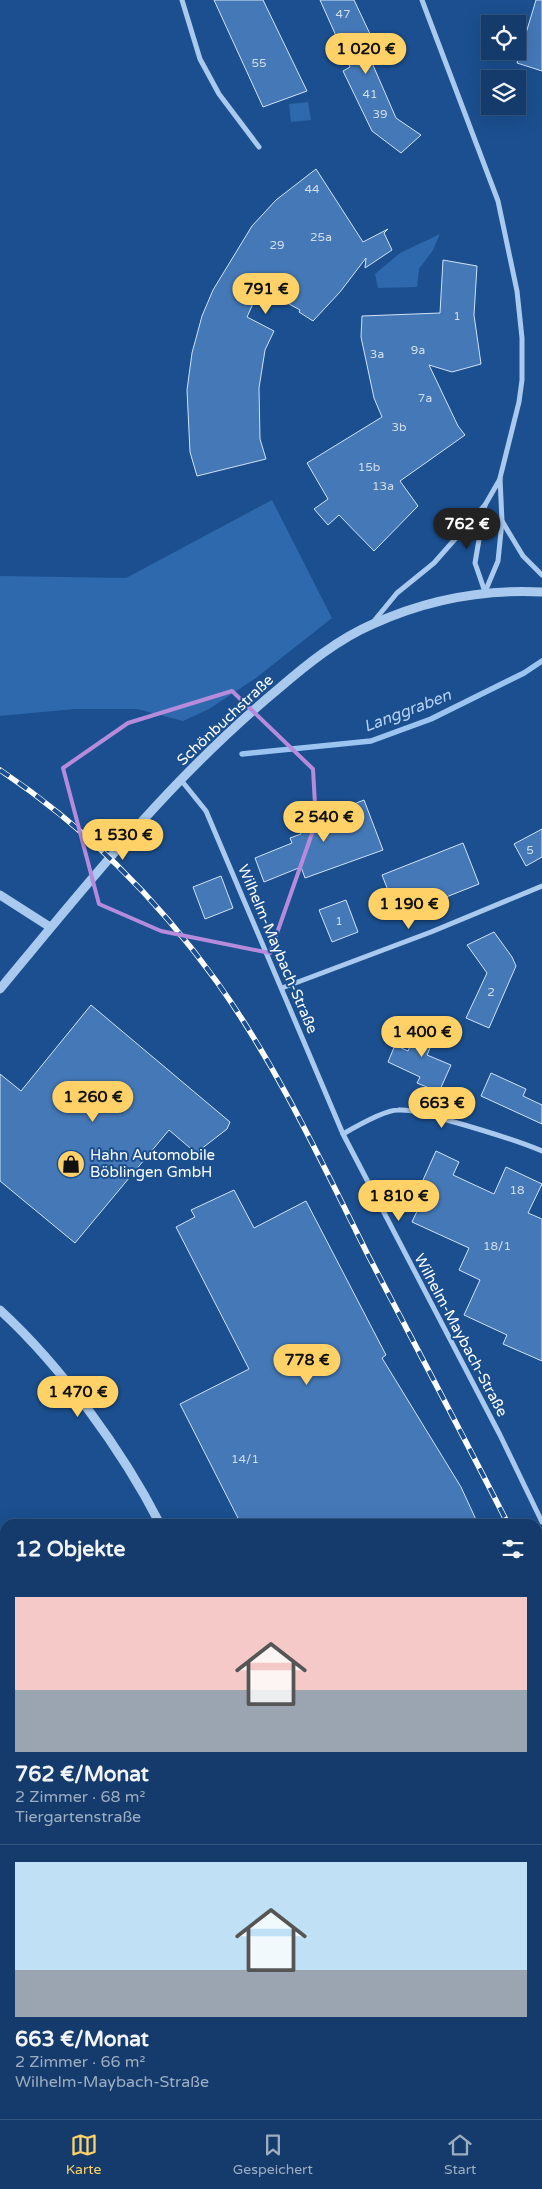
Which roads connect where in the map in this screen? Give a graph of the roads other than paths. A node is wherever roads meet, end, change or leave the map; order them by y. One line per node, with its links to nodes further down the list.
1 (182, 0): 3 (street)
2 (422, 0): 4 (street)
3 (259, 148)
4 (500, 478): 5 (street); 6 (street)
5 (485, 505): 8 (street); 10 (street)
6 (502, 521): 7 (street); 8 (street)
7 (542, 575)
8 (485, 592): 9 (street, Schönbuchstraße); 10 (street, Schönbuchstraße)
9 (542, 592)
10 (372, 624): 11 (street, Schönbuchstraße)
11 (181, 780): 14 (street, Schönbuchstraße); 15 (street, Wilhelm-Maybach-Straße)
12 (542, 886): 15 (street)
13 (0, 895): 14 (street)
14 (50, 928): 16 (street, Schönbuchstraße)
15 (282, 988): 17 (street, Wilhelm-Maybach-Straße)
16 (0, 989)
17 (343, 1134): 18 (street); 21 (street, Wilhelm-Maybach-Straße)
18 (542, 1150)
19 (0, 1310): 20 (street)
20 (157, 1519)
21 (541, 1519)

